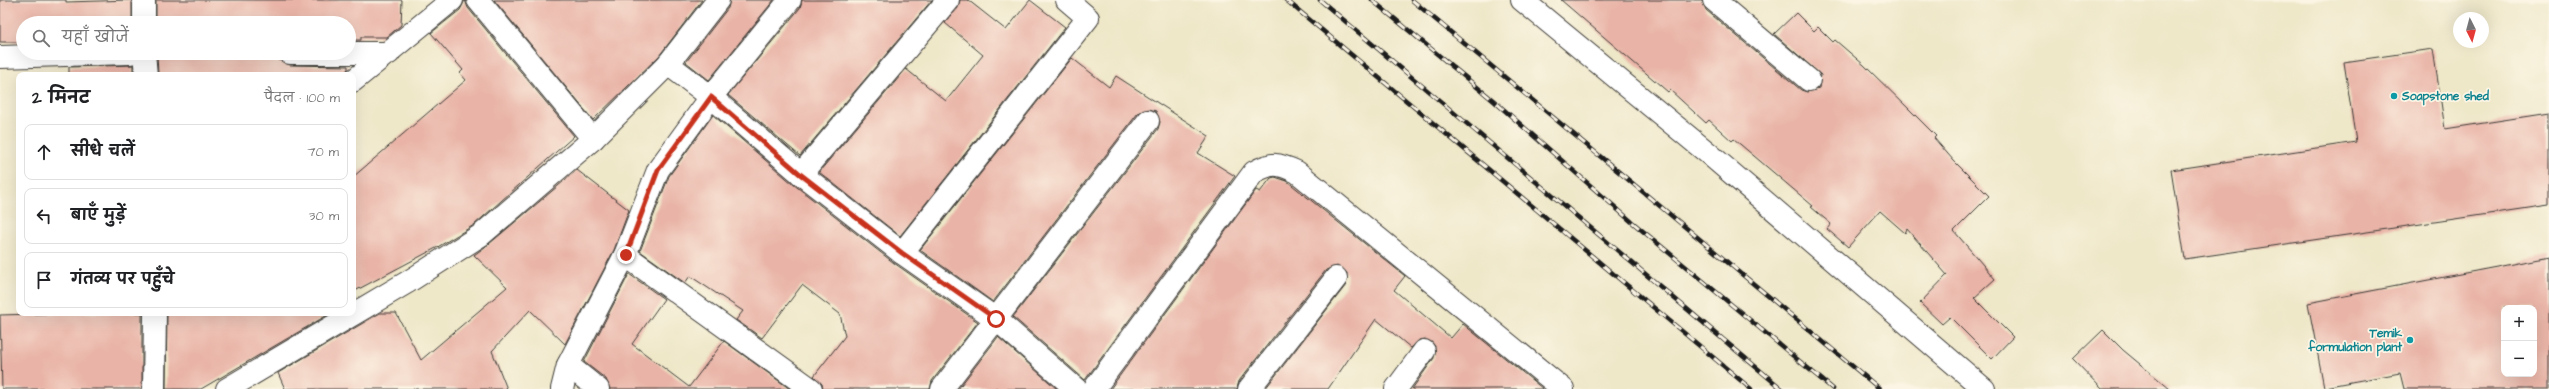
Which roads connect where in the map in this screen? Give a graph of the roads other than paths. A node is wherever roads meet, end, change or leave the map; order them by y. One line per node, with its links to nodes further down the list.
1 (144, 0): 10 (street)
2 (452, 0): 12 (street)
3 (478, 0): 22 (street)
4 (718, 0): 16 (street)
5 (790, 0): 20 (street)
6 (948, 0): 23 (street)
7 (1067, 0): 24 (street)
8 (1522, 0): 44 (street)
9 (1714, 0): 19 (street)
10 (144, 16)
11 (356, 53): 12 (street)
12 (389, 53): 18 (street)
13 (0, 57): 14 (street)
14 (16, 57)
15 (145, 60): 17 (street)
16 (668, 64): 20 (street); 22 (street)
17 (146, 72)
18 (356, 79)
19 (1810, 80)
20 (711, 97): 23 (street); 25 (street)
21 (1148, 121): 30 (street)
22 (593, 139): 27 (street)
23 (800, 174): 24 (street)
24 (902, 253): 30 (street)
25 (626, 255): 32 (street); 37 (street)
26 (1336, 278): 41 (street)
27 (356, 313)
28 (155, 316): 33 (street)
29 (350, 316): 34 (street)
30 (996, 319): 38 (street); 39 (street)
31 (1424, 351): 42 (street)
32 (568, 365): 35 (street); 36 (street)
33 (154, 389)
34 (227, 389)
35 (562, 389)
36 (598, 389)
37 (811, 389)
38 (942, 389)
39 (1076, 389)
40 (1094, 389): 43 (street)
41 (1249, 389)
42 (1396, 389)
43 (1563, 389)
44 (1984, 389)

